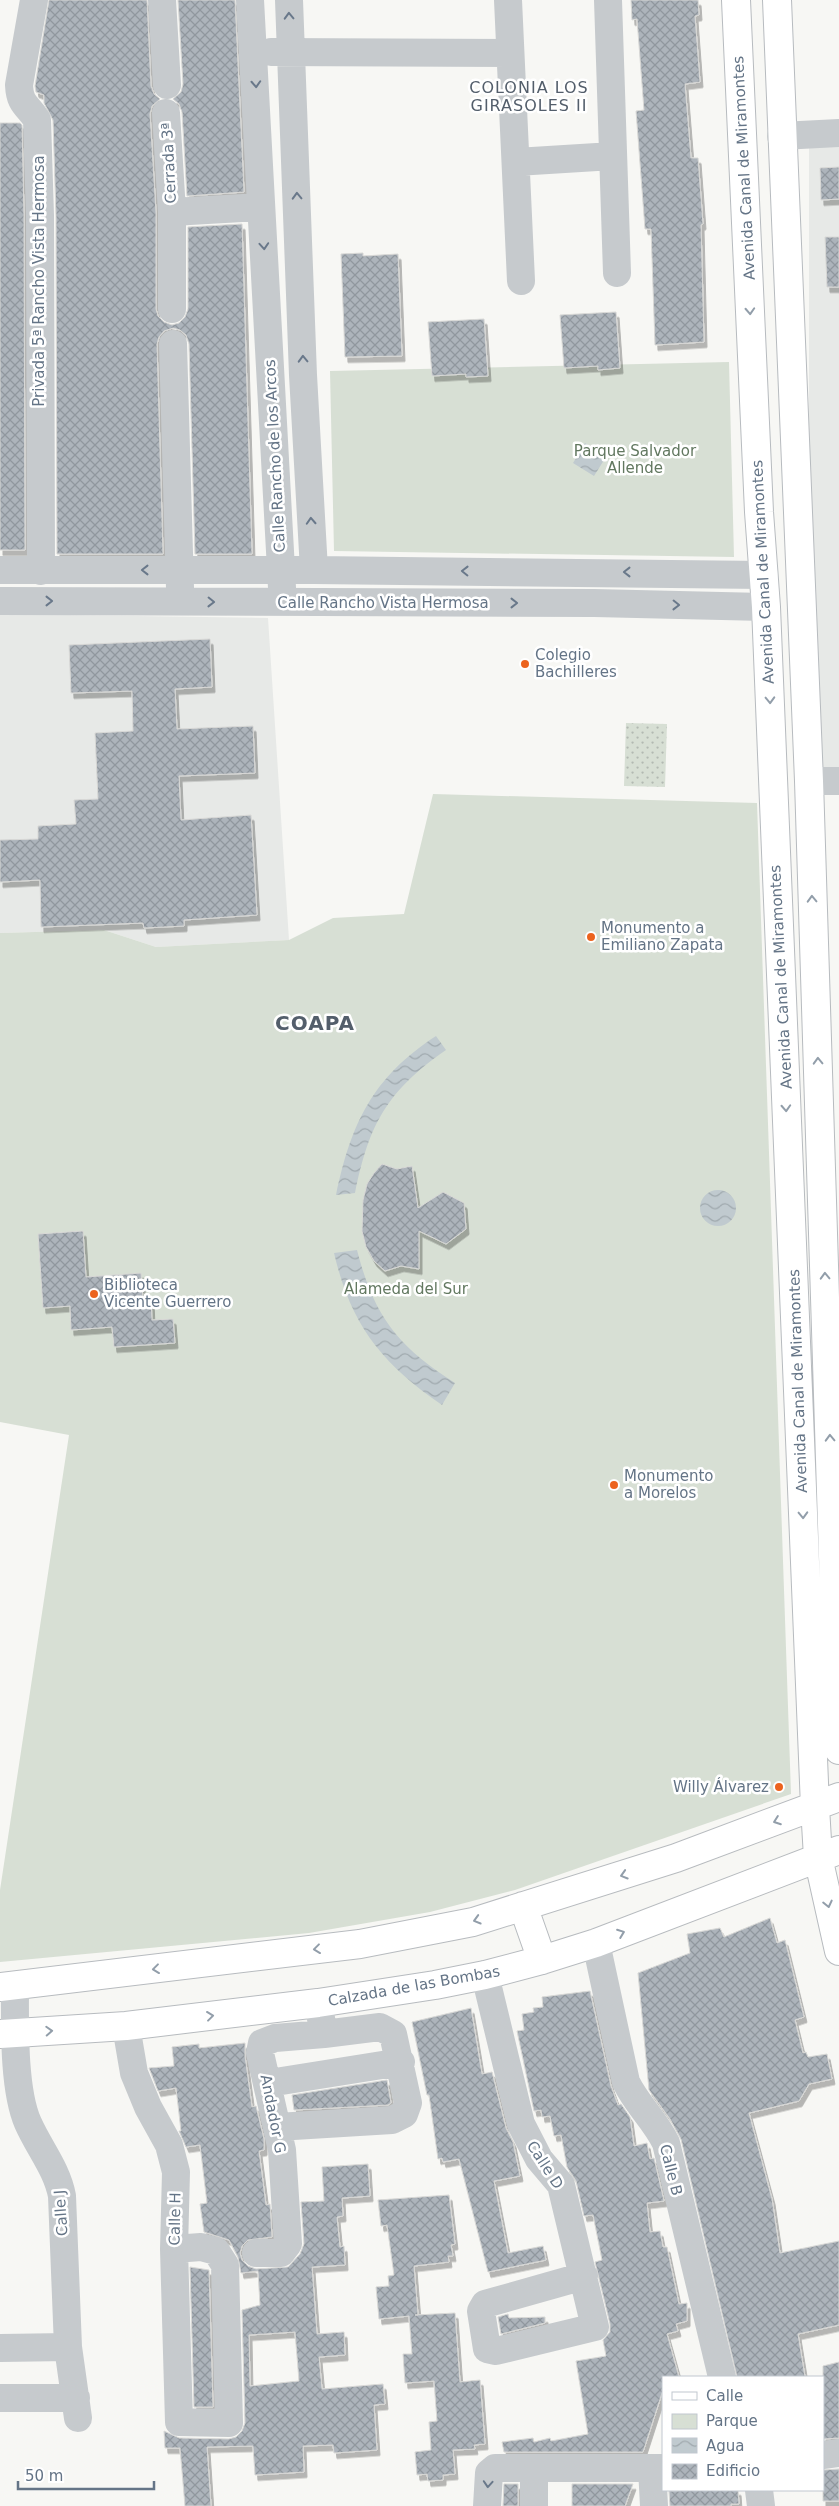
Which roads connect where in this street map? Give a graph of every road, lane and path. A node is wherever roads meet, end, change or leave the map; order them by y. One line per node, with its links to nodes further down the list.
1 (34, 0): 30 (street, Privada 5ª Rancho Vista Hermosa)
2 (162, 0): 12 (street)
3 (250, 0): 9 (street, Calle Rancho de los Arcos)
4 (289, 0): 10 (street, one-way to 4)
5 (508, 0): 11 (street)
6 (608, 0): 16 (street)
7 (736, 0): 31 (main road, Avenida Canal de Miramontes, one-way to 31)
8 (777, 0): 15 (main road, Avenida Canal de Miramontes)
9 (254, 52): 10 (street); 18 (street, Calle Rancho de los Arcos, one-way to 18)
10 (290, 52): 11 (street); 23 (street, one-way to 10)
11 (510, 53): 17 (street)
12 (167, 84)
13 (166, 113): 19 (street, Cerrada 3ª)
14 (839, 133): 15 (street)
15 (781, 136): 36 (main road, Avenida Canal de Miramontes)
16 (613, 156): 17 (street); 20 (street)
17 (516, 162): 21 (street)
18 (261, 207): 19 (street, Cerrada 3ª); 24 (street, Calle Rancho de los Arcos, one-way to 24)
19 (172, 212): 22 (street, Cerrada 3ª)
20 (617, 274)
21 (521, 281)
22 (172, 309)
23 (301, 309): 24 (street); 29 (street, one-way to 23)
24 (268, 310): 28 (street, Calle Rancho de los Arcos)
25 (173, 344): 27 (street)
26 (0, 570): 30 (street)
27 (180, 570): 28 (street); 30 (street, one-way to 30); 33 (street)
28 (280, 570): 29 (street); 34 (street, Calle Rancho de los Arcos)
29 (314, 570): 31 (street, one-way to 29)
30 (40, 571)
31 (764, 575): 35 (main road, Avenida Canal de Miramontes)
32 (0, 600): 33 (street, Calle Rancho Vista Hermosa, one-way to 33)
33 (180, 602): 34 (street, Calle Rancho Vista Hermosa, one-way to 34)
34 (283, 603): 35 (street, Calle Rancho Vista Hermosa, one-way to 35)
35 (766, 607): 39 (main road, Avenida Canal de Miramontes, one-way to 39)
36 (809, 781): 37 (street); 38 (main road, Avenida Canal de Miramontes, one-way to 36)
37 (839, 781)
38 (839, 1750)
39 (827, 1802): 40 (main road, Avenida Canal de Miramontes); 41 (main road, one-way to 41)
40 (828, 1854): 42 (main road, Calzada de las Bombas, one-way to 40); 43 (main road, Avenida Canal de Miramontes, one-way to 43)
41 (523, 1906): 44 (main road); 46 (main road, one-way to 46)
42 (596, 1942): 44 (main road, Calzada de las Bombas); 59 (street, Calle B)
43 (839, 1951)
44 (542, 1960): 45 (main road, Calzada de las Bombas)
45 (485, 1975): 47 (main road, Calzada de las Bombas); 56 (street, Calle D)
46 (8, 1986): 49 (street, Calle J)
47 (318, 2003): 48 (main road, Calzada de las Bombas, one-way to 47); 50 (street)
48 (126, 2026): 49 (main road, Calzada de las Bombas, one-way to 48); 54 (street, Calle H)
49 (7, 2034): 57 (street, Calle J)
50 (324, 2034): 51 (street); 52 (street, Andador G)
51 (401, 2062): 52 (street); 53 (street)
52 (268, 2083): 53 (street, Andador G)
53 (277, 2127): 55 (street, Andador G)
54 (174, 2249): 54 (street, Calle H)
55 (256, 2253)
56 (584, 2276): 56 (street, Calle D)
57 (68, 2347): 58 (street); 60 (street, Calle J)
58 (0, 2348)
59 (722, 2376)
60 (0, 2398)
61 (839, 2453): 62 (street)
62 (824, 2455)
63 (534, 2468): 64 (street); 66 (street, one-way to 66); 67 (street)
64 (657, 2468): 68 (street)
65 (759, 2491): 69 (street)
66 (487, 2506)
67 (534, 2506)
68 (654, 2506)
69 (761, 2506)

